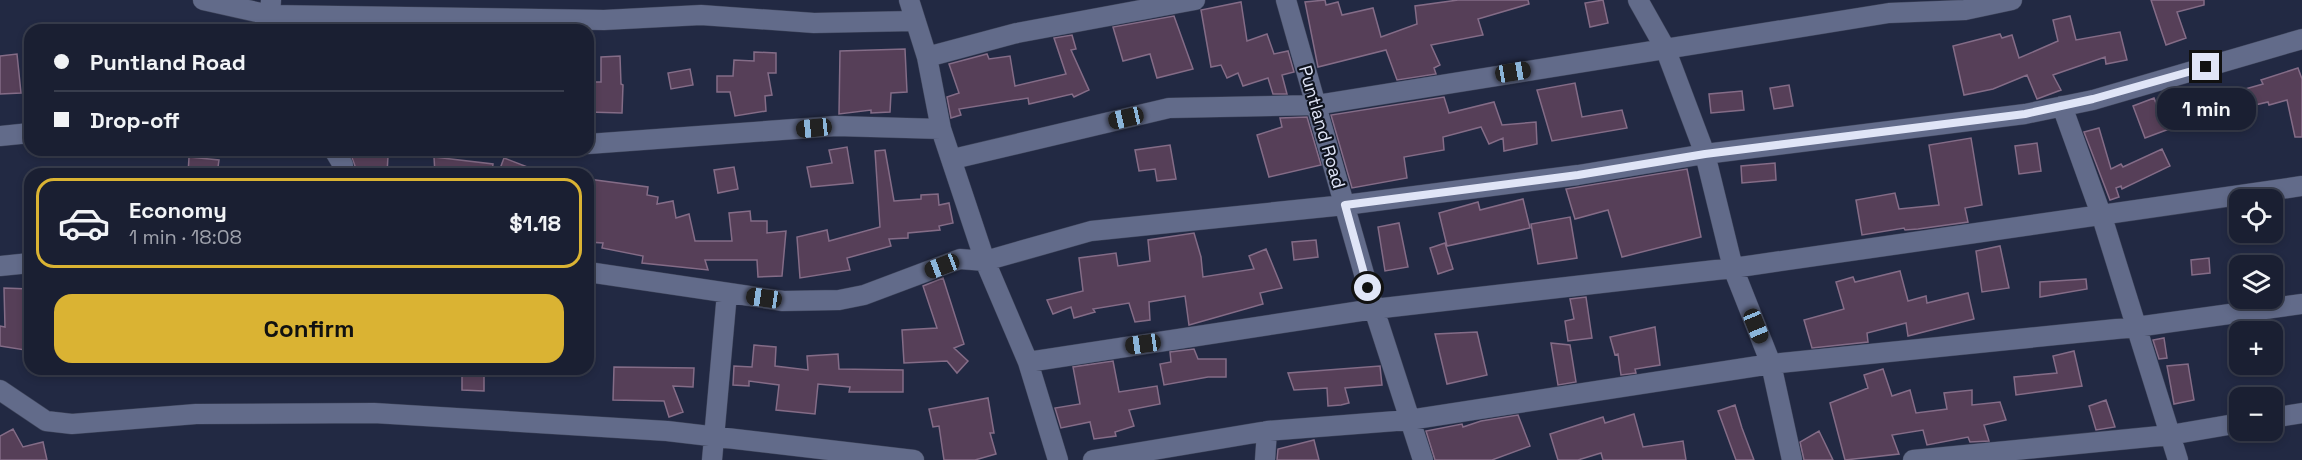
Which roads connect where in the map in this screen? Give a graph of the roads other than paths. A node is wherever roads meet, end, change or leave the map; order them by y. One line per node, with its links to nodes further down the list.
1 (203, 0): 7 (street)
2 (909, 0): 8 (street)
3 (1196, 0): 11 (street)
4 (1286, 0): 12 (street, Puntland Road)
5 (1638, 0): 10 (street)
6 (2012, 0): 10 (street)
7 (273, 15): 8 (street)
8 (914, 21): 11 (street)
9 (2302, 39): 13 (street)
10 (1665, 48): 12 (street); 18 (street)
11 (927, 57): 14 (street)
12 (1316, 105): 19 (street); 21 (street, Puntland Road)
13 (2062, 106): 18 (street); 22 (street)
14 (941, 129): 17 (street); 19 (street)
15 (24, 134): 16 (street)
16 (0, 136)
17 (594, 144)
18 (1705, 154): 21 (street); 26 (street)
19 (954, 159): 23 (street)
20 (2302, 186): 22 (street)
21 (1345, 205): 23 (street); 30 (street, Puntland Road)
22 (2102, 217): 26 (street); 31 (street)
23 (985, 261): 28 (street); 32 (street)
24 (24, 264): 25 (street)
25 (0, 266)
26 (1733, 268): 30 (street); 33 (street)
27 (594, 273): 28 (street)
28 (727, 293): 41 (street)
29 (2302, 304): 31 (street)
30 (1374, 309): 32 (street); 37 (street, Puntland Road)
31 (2136, 327): 33 (street); 40 (street)
32 (1028, 362): 44 (street)
33 (1772, 364): 37 (street); 48 (street)
34 (0, 390): 41 (street)
35 (2302, 413): 36 (street)
36 (2283, 416)
37 (1409, 420): 39 (street); 47 (street, Puntland Road)
38 (2229, 425): 40 (street)
39 (1267, 430): 45 (street); 46 (street)
40 (2170, 435): 49 (street); 50 (street)
41 (712, 437): 42 (street); 43 (street)
42 (711, 460)
43 (914, 460)
44 (1058, 460)
45 (1093, 460)
46 (1265, 460)
47 (1423, 460)
48 (1792, 460)
49 (1913, 460)
50 (2178, 460)

